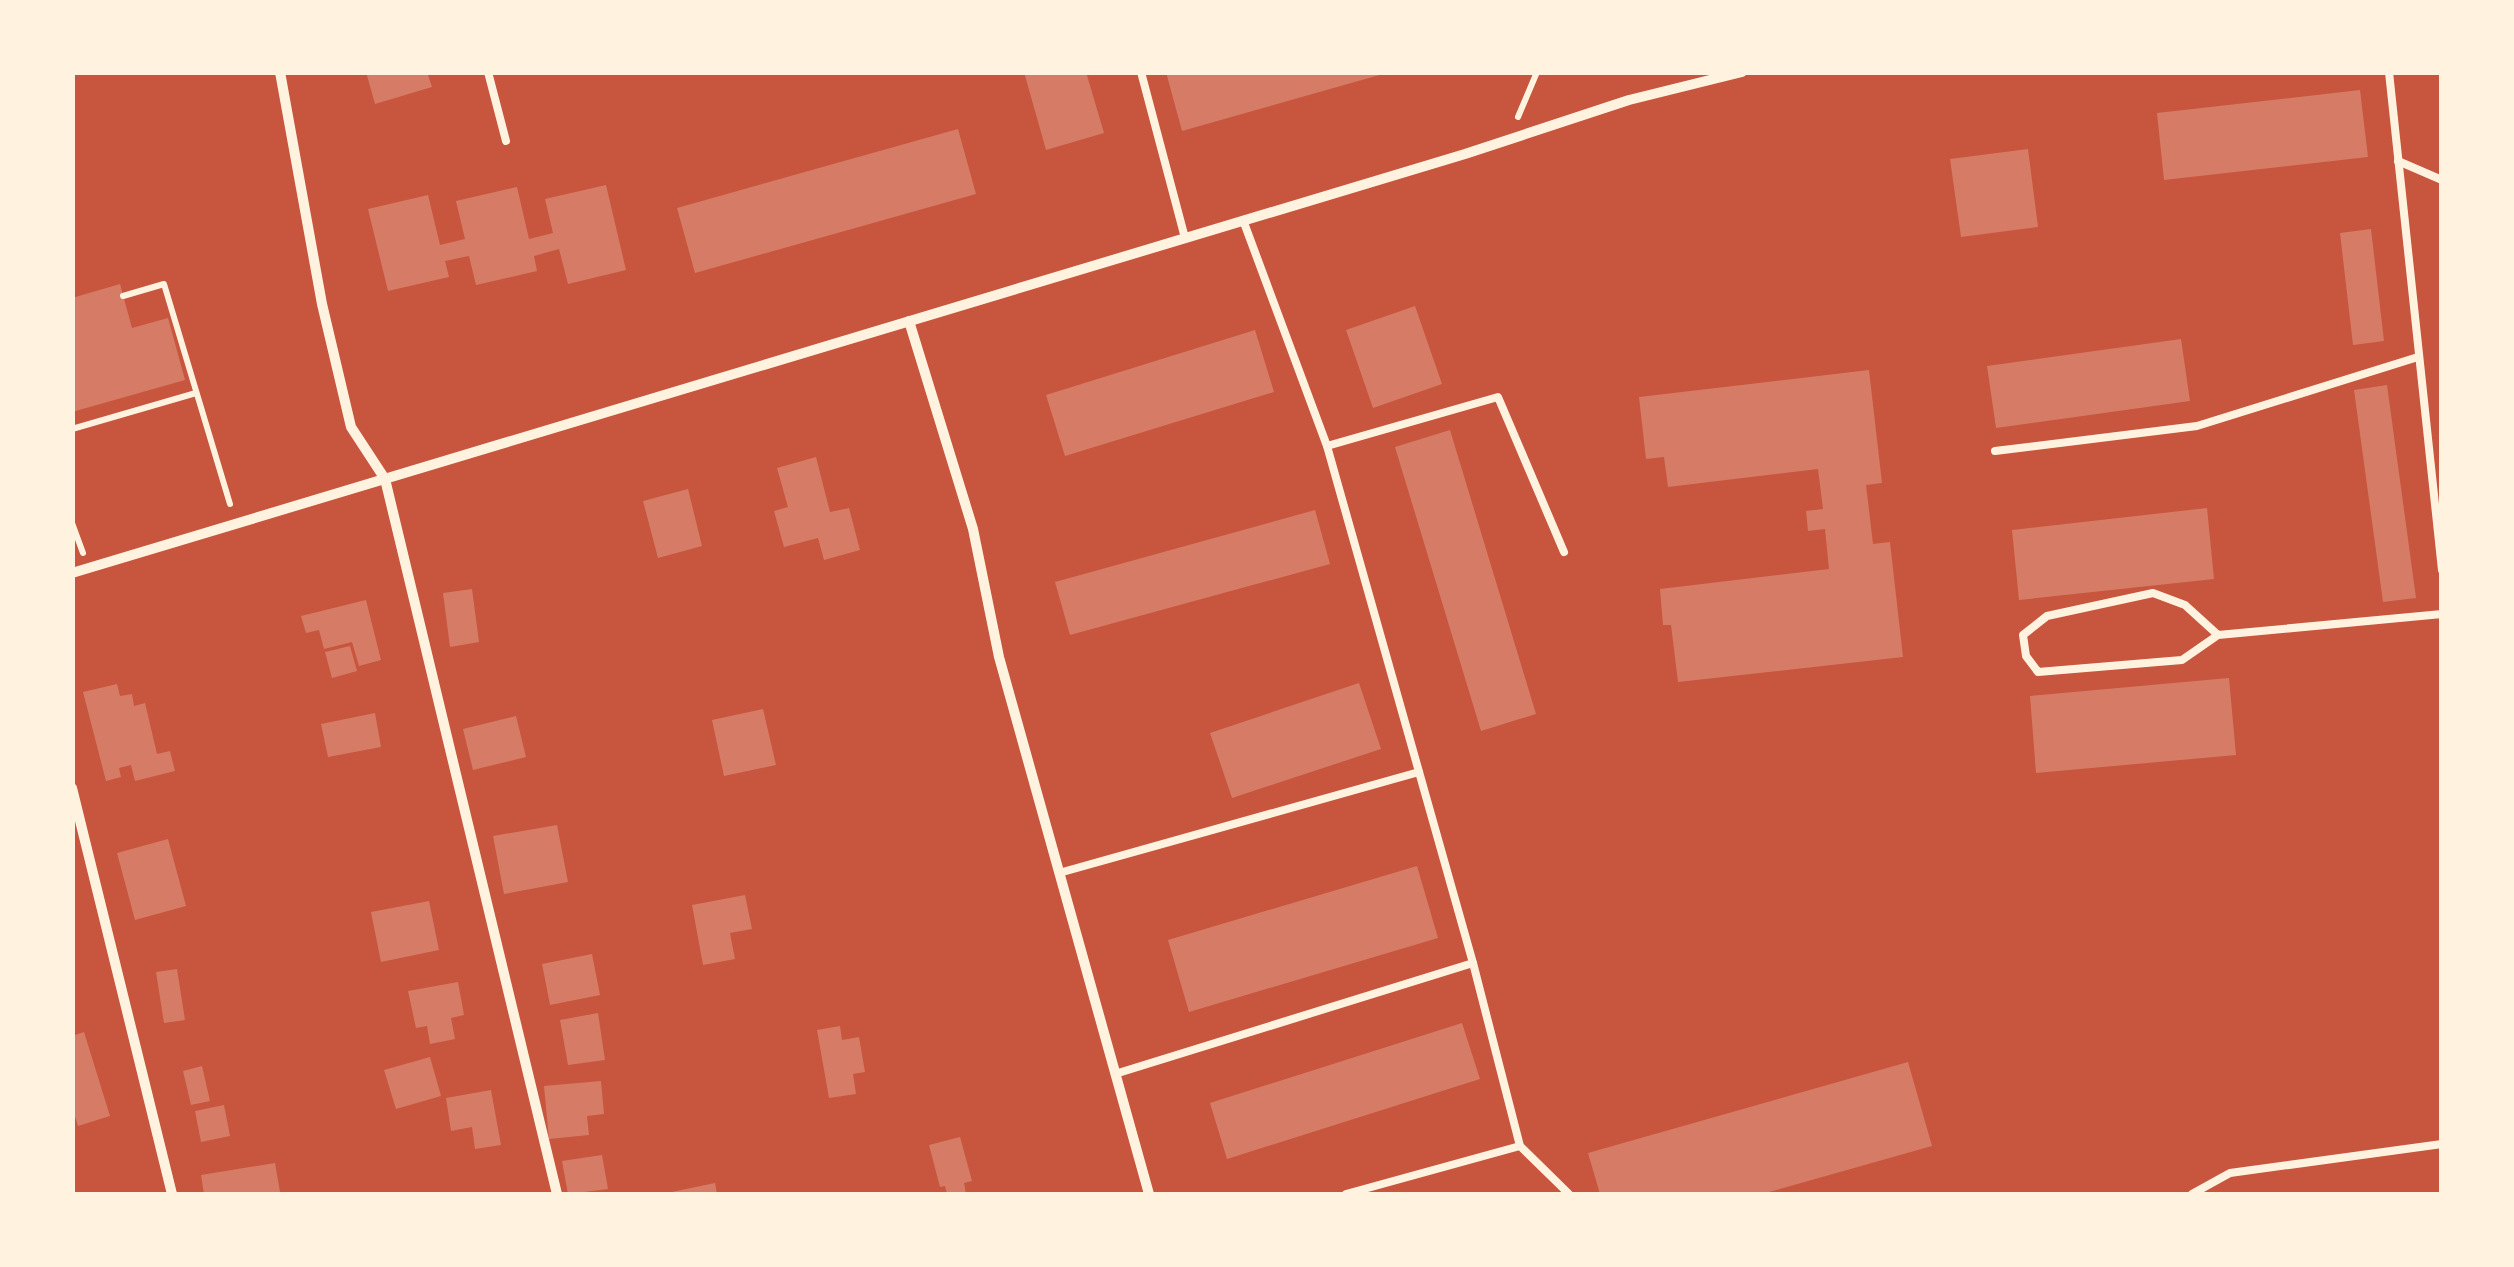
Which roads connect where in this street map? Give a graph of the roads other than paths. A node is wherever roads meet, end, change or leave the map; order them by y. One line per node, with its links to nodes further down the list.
1 (280, 72): 15 (street)
2 (488, 72): 6 (lane)
3 (1142, 72): 10 (lane)
4 (1742, 72): 9 (street)
5 (2389, 72): 7 (lane)
6 (506, 141)
7 (2398, 161): 8 (lane); 12 (lane)
8 (2442, 180)
9 (1242, 220): 10 (street); 13 (lane)
10 (1184, 238): 11 (street)
11 (909, 321): 15 (street); 23 (street)
12 (2418, 357): 14 (lane); 17 (lane)
13 (1327, 446): 16 (lane); 21 (lane)
14 (1995, 452)
15 (386, 479): 18 (street); 29 (street)
16 (1564, 552)
17 (2442, 570)
18 (72, 573)
19 (2442, 614): 20 (lane)
20 (2218, 635): 20 (lane)
21 (1419, 772): 23 (lane); 24 (lane)
22 (72, 788): 28 (street)
23 (1059, 873): 25 (street)
24 (1474, 964): 25 (lane); 27 (lane)
25 (1115, 1074): 30 (street)
26 (2442, 1144): 33 (lane)
27 (1520, 1146): 31 (lane); 32 (lane)
28 (172, 1194)
29 (557, 1194)
30 (1149, 1194)
31 (1346, 1194)
32 (1569, 1194)
33 (2192, 1194)

